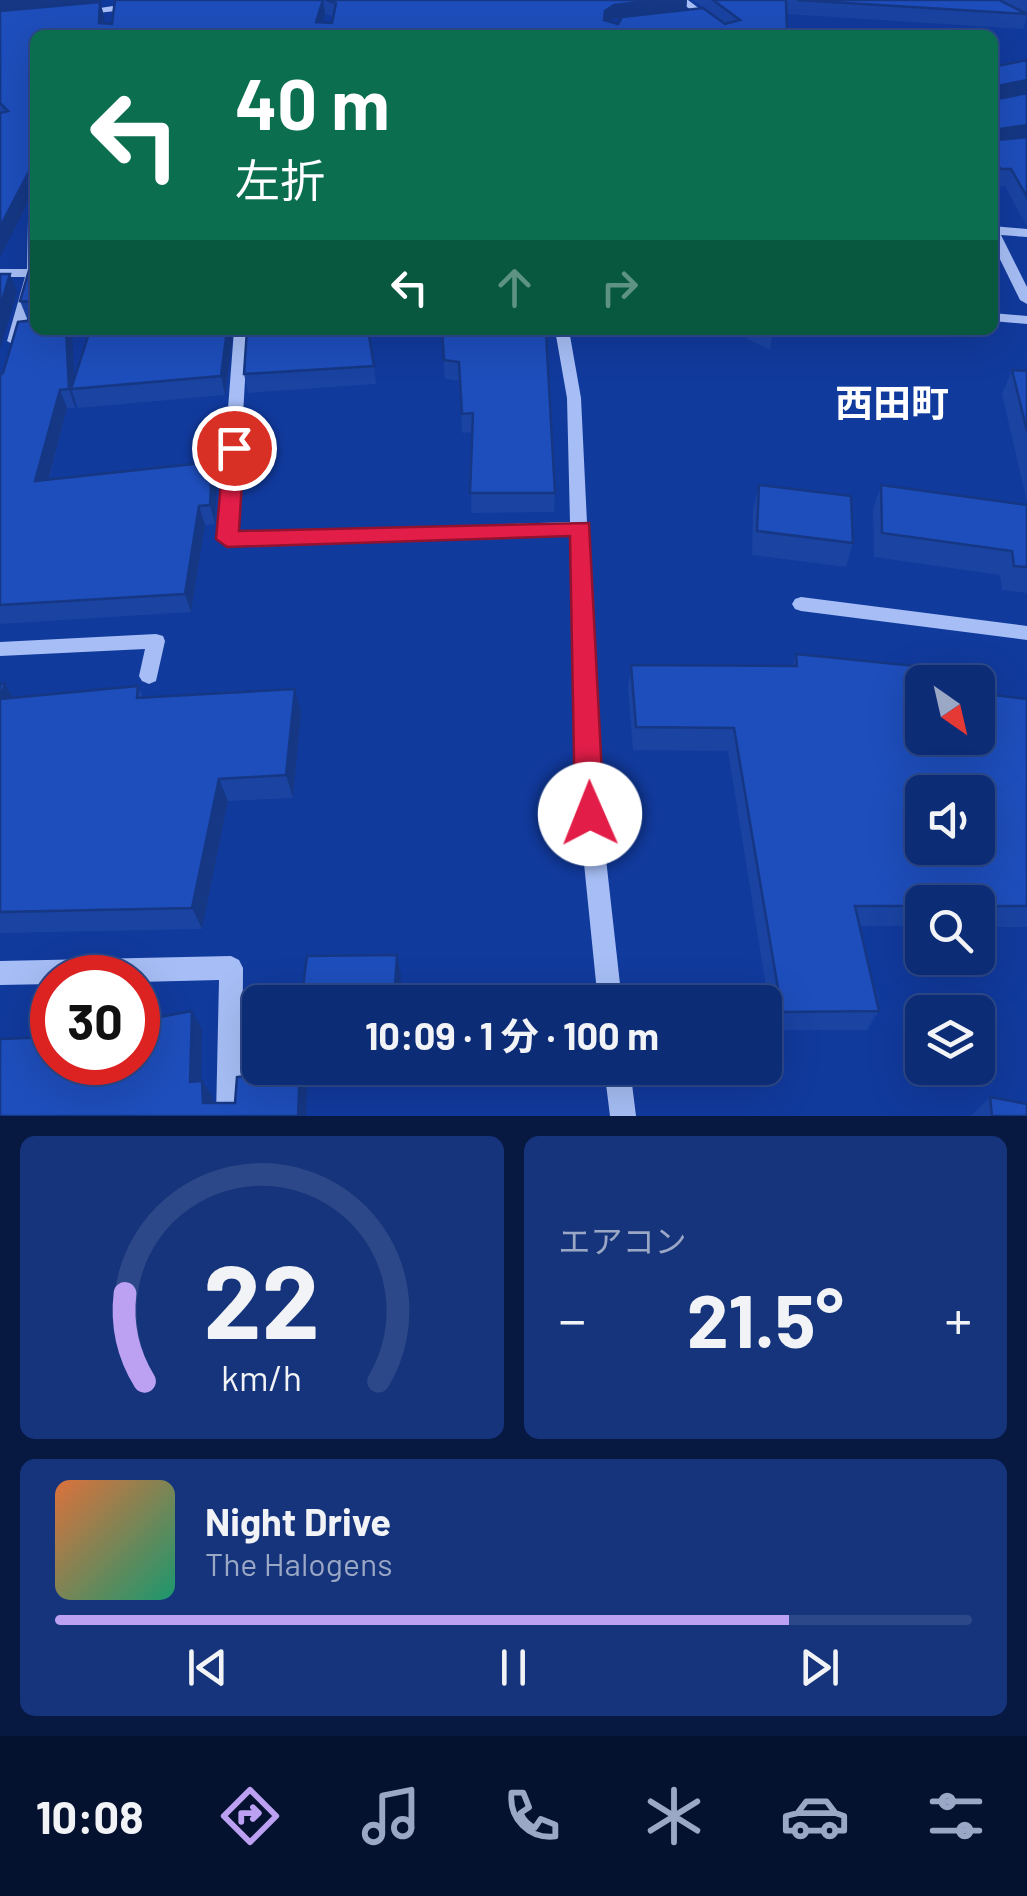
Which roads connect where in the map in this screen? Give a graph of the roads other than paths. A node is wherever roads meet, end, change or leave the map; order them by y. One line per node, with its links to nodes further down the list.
1 (125, 0): 3 (street)
2 (682, 0): 5 (street)
3 (113, 3): 4 (street); 7 (street)
4 (74, 12)
5 (703, 16): 6 (street); 8 (street)
6 (686, 17)
7 (112, 22)
8 (722, 30)
9 (998, 231): 10 (street)
10 (1027, 233)
11 (998, 242): 15 (street)
12 (30, 273): 13 (street)
13 (0, 274)
14 (30, 293): 20 (street)
15 (1027, 300)
16 (998, 318): 17 (street)
17 (1027, 320)
18 (242, 335): 21 (street)
19 (563, 335): 21 (street)
20 (11, 352)
21 (581, 528): 27 (street)
22 (801, 604): 23 (street)
23 (1027, 632)
24 (0, 649): 25 (street)
25 (150, 676)
26 (0, 973): 29 (street)
27 (608, 985)
28 (619, 1085): 30 (street)
29 (229, 1116)
30 (622, 1116)

